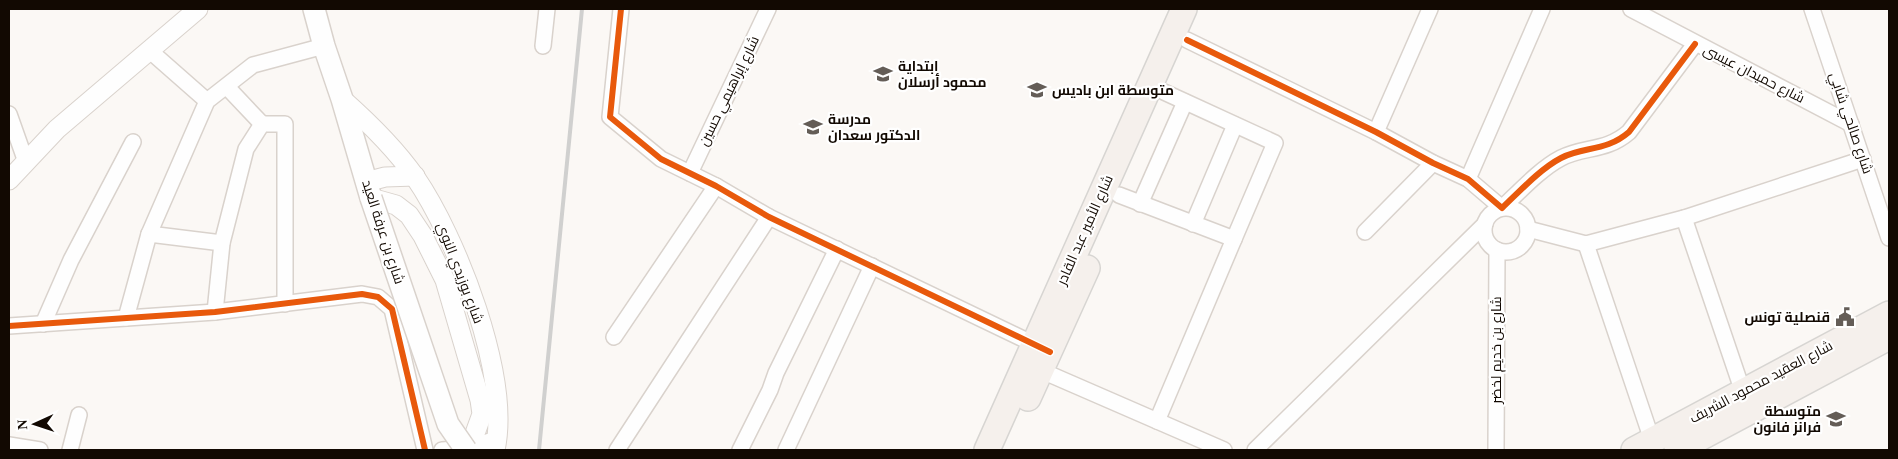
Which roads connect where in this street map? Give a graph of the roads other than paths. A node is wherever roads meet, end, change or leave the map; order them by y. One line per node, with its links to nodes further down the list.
1 (198, 9): 16 (street)
2 (314, 9): 14 (main road, شارع بن عرفة العيد)
3 (548, 9): 15 (street)
4 (621, 9): 30 (street)
5 (768, 9): 30 (street, شارع إبراهيمي حسين)
6 (1184, 9): 60 (main road, شارع الأمير عبد القادر)
7 (1201, 9): 12 (main road, شارع الأمير عبد القادر)
8 (1430, 9): 25 (street)
9 (1542, 9): 32 (street)
10 (1631, 9): 13 (street, شارع حميدان عيسى)
11 (1812, 9): 23 (street, شارع صالحي شابي)
12 (1187, 40): 18 (main road, شارع الأمير عبد القادر); 25 (street)
13 (1695, 44): 23 (street, شارع حميدان عيسى); 37 (street)
14 (324, 46): 17 (street); 19 (main road, شارع بن عرفة العيد)
15 (543, 46)
16 (149, 50): 20 (street); 28 (street)
17 (227, 87): 20 (street); 22 (street)
18 (1175, 97): 24 (street); 36 (main road, شارع الأمير عبد القادر)
19 (342, 99): 31 (street, شارع بوزيدي النوي); 35 (main road, شارع بن عرفة العيد)
20 (207, 101): 44 (street)
21 (9, 114): 28 (street)
22 (262, 124): 47 (street); 52 (street)
23 (1852, 124): 27 (street, شارع صالحي شابي)
24 (1235, 125): 40 (street); 46 (street)
25 (1376, 132): 29 (street)
26 (133, 142): 56 (street)
27 (1863, 159): 39 (street); 45 (street, شارع صالحي شابي)
28 (26, 162): 33 (street)
29 (1433, 164): 32 (street); 43 (street)
30 (690, 173): 34 (street)
31 (415, 176): 35 (street); 64 (street, شارع بوزيدي النوي)
32 (1468, 179): 37 (street)
33 (9, 180)
34 (716, 186): 38 (street); 58 (street)
35 (369, 190): 67 (main road, شارع بن عرفة العيد, bridge); 67 (street, شارع بوزيدي النوي)
36 (1130, 199): 40 (street); 60 (main road, شارع الأمير عبد القادر)
37 (1502, 208): 41 (street); 42 (street)
38 (770, 217): 49 (street); 72 (street)
39 (1684, 218): 48 (street); 61 (street)
40 (1193, 224): 46 (street)
41 (1485, 224): 50 (street); 78 (street)
42 (1528, 229): 48 (street); 50 (street)
43 (1365, 232)
44 (149, 234): 47 (street); 55 (street)
45 (1889, 238)
46 (1234, 240): 63 (street)
47 (222, 243): 53 (street)
48 (1586, 244): 66 (street)
49 (837, 249): 51 (street); 73 (street)
50 (1497, 250): 79 (street, شارع بن خديم لخضر)
51 (872, 266): 60 (street); 74 (street)
52 (285, 304): 53 (street); 70 (street)
53 (215, 312): 55 (street)
54 (1889, 314): 61 (main road, شارع العقيد محمود الشريف)
55 (126, 318): 56 (street)
56 (43, 324): 57 (street)
57 (9, 326)
58 (614, 337)
59 (1889, 337): 80 (main road, شارع العقيد محمود الشريف)
60 (1037, 358): 63 (street); 75 (main road, شارع الأمير عبد القادر); 76 (main road, شارع الأمير عبد القادر)
61 (1743, 392): 66 (main road, شارع العقيد محمود الشريف)
62 (79, 414): 69 (street)
63 (1157, 421): 77 (street)
64 (497, 444): 67 (street)
65 (9, 445): 68 (street)
66 (1643, 448)
67 (468, 449): 71 (street)
68 (40, 450)
69 (70, 450)
70 (425, 450)
71 (442, 450)
72 (617, 450)
73 (740, 450)
74 (786, 450)
75 (987, 450)
76 (1005, 450)
77 (1224, 450)
78 (1255, 450)
79 (1496, 450)
80 (1677, 450)

